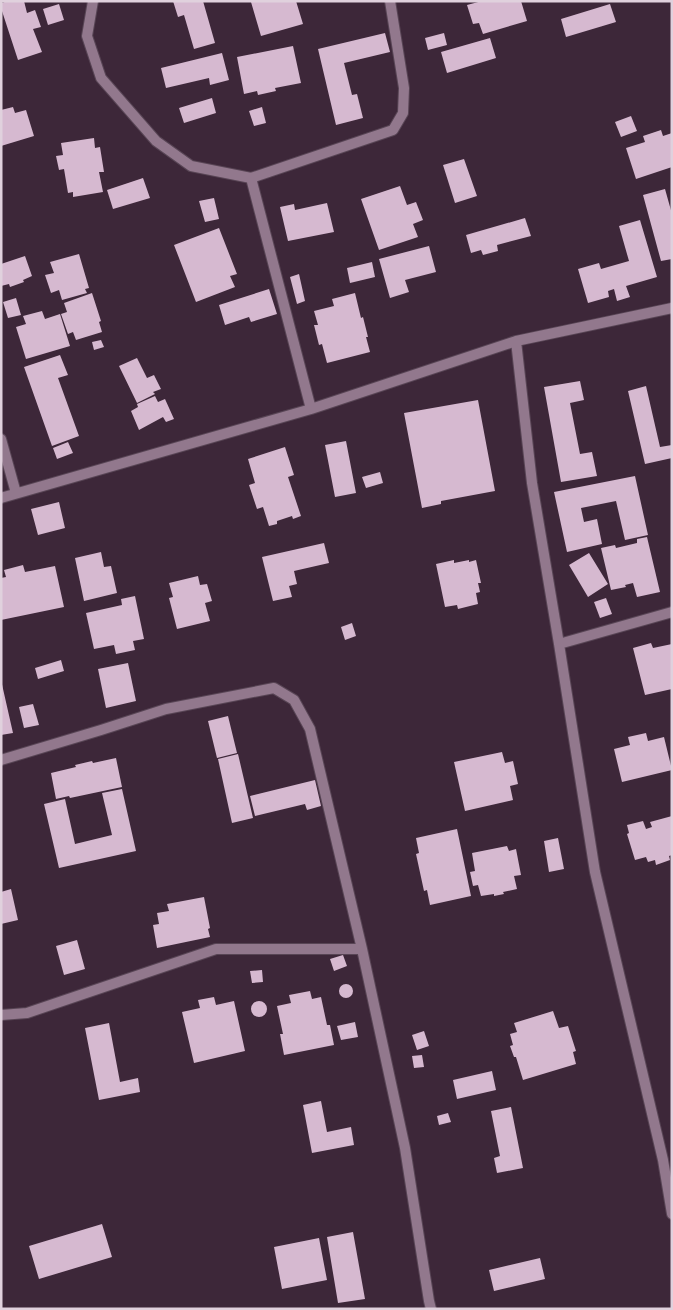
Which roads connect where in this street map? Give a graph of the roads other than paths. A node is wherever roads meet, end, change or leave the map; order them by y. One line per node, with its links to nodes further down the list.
1 (92, 1): 3 (street)
2 (390, 1): 3 (street)
3 (251, 178): 6 (street)
4 (672, 308): 5 (street)
5 (516, 341): 6 (street); 11 (street)
6 (311, 409): 8 (street)
7 (1, 439): 8 (street)
8 (16, 493): 9 (street)
9 (1, 498)
10 (672, 612): 11 (street)
11 (559, 644): 15 (street)
12 (1, 760): 13 (street)
13 (362, 949): 14 (street); 16 (street)
14 (1, 1015)
15 (672, 1214)
16 (431, 1309)

